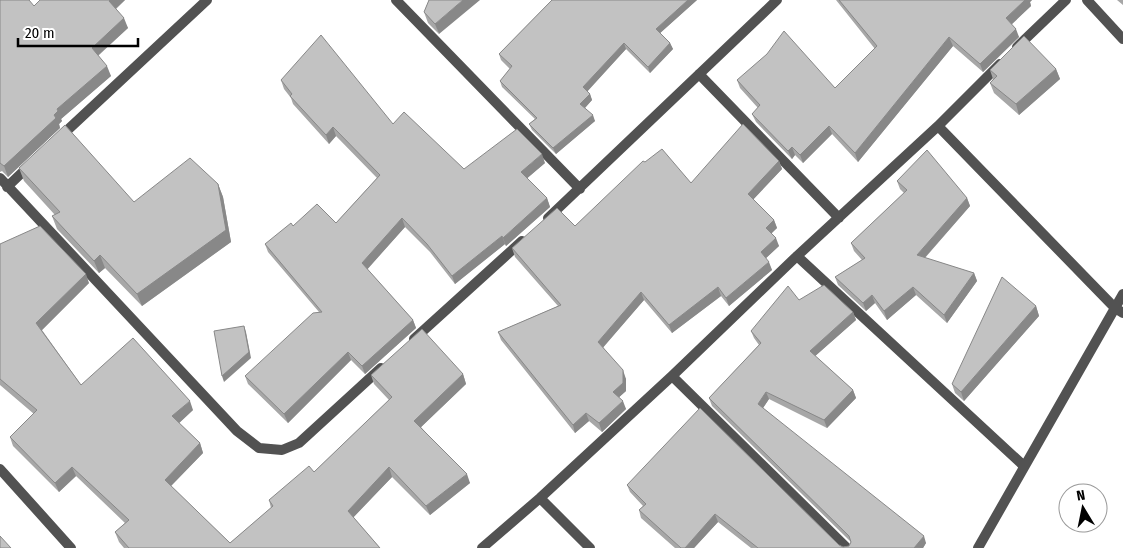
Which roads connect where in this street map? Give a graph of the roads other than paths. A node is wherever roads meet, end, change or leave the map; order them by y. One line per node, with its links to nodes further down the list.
1 (207, 0): 9 (street)
2 (396, 0): 13 (street)
3 (777, 0): 7 (street)
4 (1066, 0): 8 (street)
5 (1087, 0): 6 (street)
6 (1123, 39)
7 (699, 74): 13 (street); 14 (street)
8 (938, 126): 14 (street); 19 (street)
9 (50, 147)
10 (36, 160): 12 (street)
11 (0, 178): 12 (street)
12 (7, 187): 21 (street)
13 (580, 189): 15 (street)
14 (840, 218): 17 (street)
15 (543, 222)
16 (528, 236): 20 (street)
17 (797, 256): 22 (street); 23 (street)
18 (1123, 294): 19 (street)
19 (1119, 310): 23 (street)
20 (403, 349)
21 (388, 362)
22 (672, 376): 25 (street); 29 (street)
23 (1024, 466): 30 (street)
24 (0, 469): 26 (street)
25 (540, 498): 27 (street); 28 (street)
26 (70, 548)
27 (482, 548)
28 (590, 548)
29 (847, 548)
30 (978, 548)

